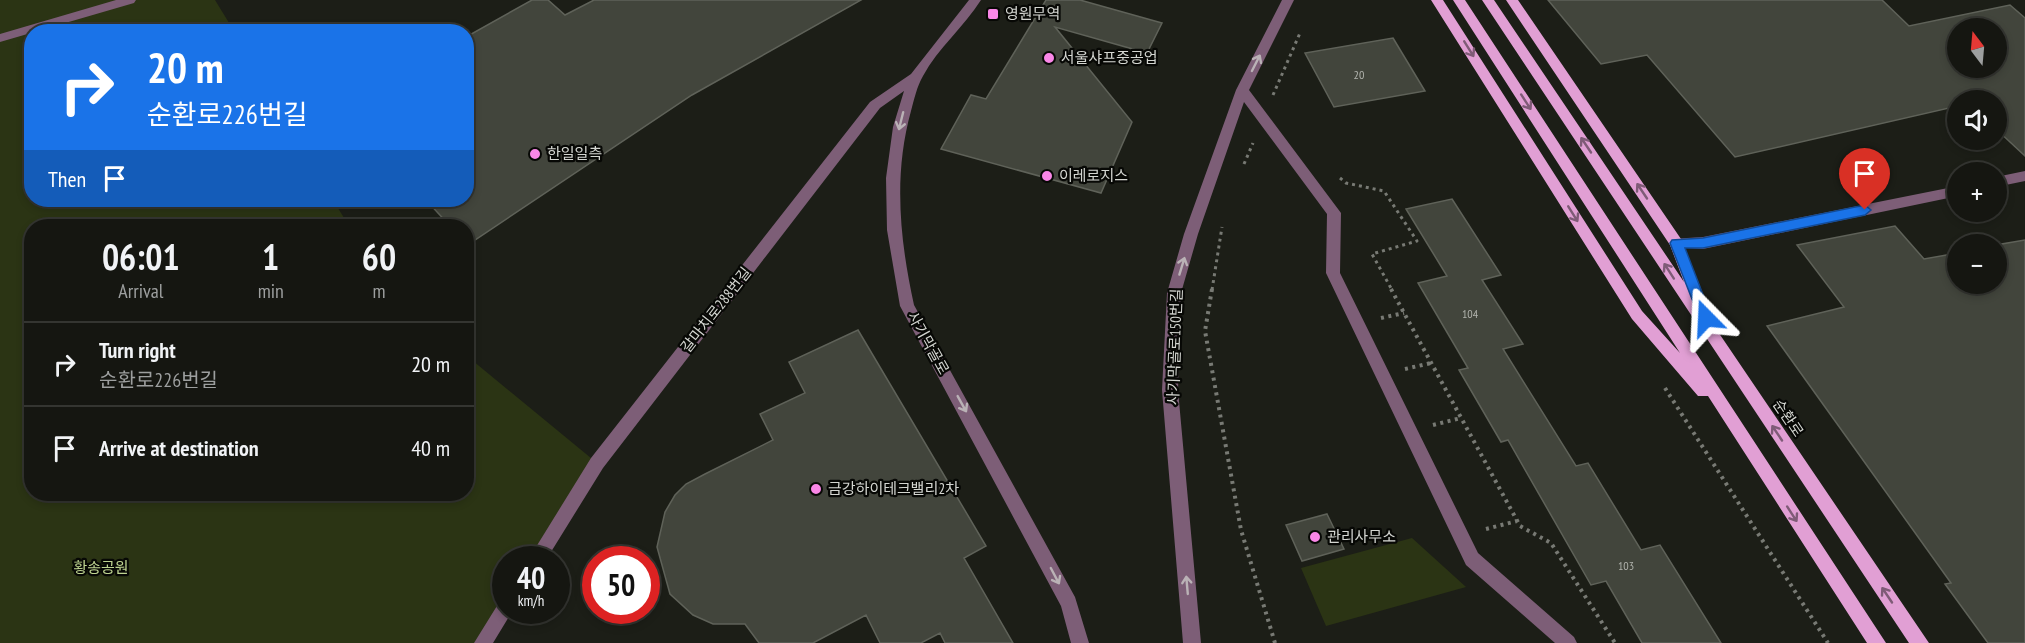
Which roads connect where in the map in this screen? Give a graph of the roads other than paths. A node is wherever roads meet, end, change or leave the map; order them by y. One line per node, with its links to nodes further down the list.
1 (130, 0): 8 (street)
2 (975, 0): 11 (street, 사기막골로)
3 (1288, 0): 12 (street, 사기막골로150번길, one-way to 3)
4 (1437, 0): 18 (main road, one-way to 18)
5 (1459, 0): 18 (main road, one-way to 18)
6 (1488, 0): 17 (main road, 순환로, one-way to 6)
7 (1512, 0): 16 (main road, one-way to 7)
8 (48, 24)
9 (24, 31): 10 (street)
10 (0, 38)
11 (915, 77): 19 (street, 갈마치로288번길); 22 (street, 사기막골로, one-way to 22)
12 (1242, 90): 23 (street, 사기막골로150번길, one-way to 12); 24 (street)
13 (2025, 176): 14 (street)
14 (2007, 180)
15 (1947, 192): 16 (street)
16 (1676, 243): 17 (main road)
17 (1713, 337): 26 (main road, 순환로, one-way to 17)
18 (1738, 429): 25 (main road, one-way to 25)
19 (545, 546)
20 (495, 624): 21 (street)
21 (483, 643)
22 (1080, 643)
23 (1192, 643)
24 (1568, 643)
25 (1877, 643)
26 (1920, 643)

